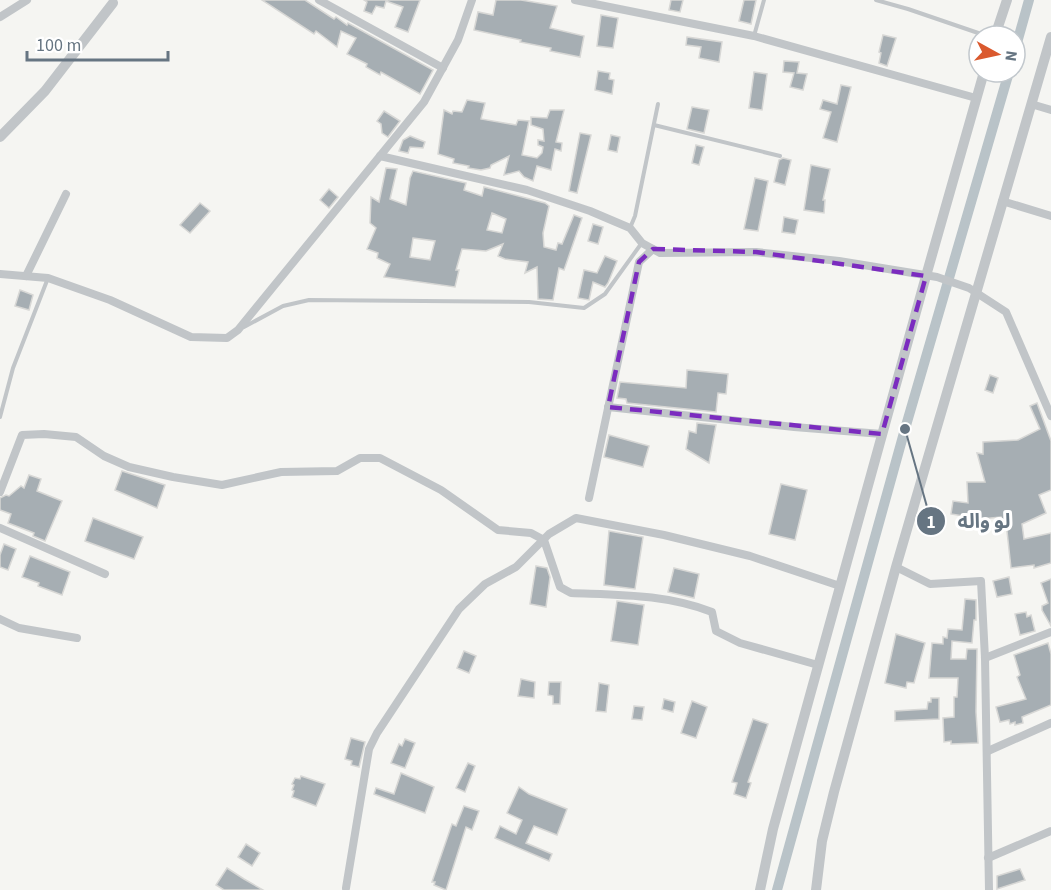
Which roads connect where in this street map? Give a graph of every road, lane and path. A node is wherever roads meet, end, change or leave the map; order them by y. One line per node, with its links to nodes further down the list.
1 (27, 0): 9 (street)
2 (319, 0): 14 (street)
3 (472, 0): 14 (street)
4 (575, 0): 12 (street)
5 (764, 0): 12 (lane)
6 (876, 0): 11 (lane)
7 (1006, 0): 10 (street)
8 (112, 3): 21 (street)
9 (0, 17)
10 (999, 24)
11 (967, 29)
12 (754, 36): 16 (street)
13 (1051, 37): 18 (street)
14 (443, 68): 22 (street)
15 (980, 84): 16 (street)
16 (976, 99): 32 (street)
17 (658, 104): 20 (lane)
18 (1031, 105): 19 (street); 25 (street)
19 (1051, 111)
20 (654, 125): 23 (lane); 27 (lane)
21 (0, 137)
22 (380, 156): 27 (street); 35 (street)
23 (780, 156)
24 (66, 194): 31 (street)
25 (1002, 201): 26 (street); 34 (street)
26 (1051, 216)
27 (630, 228): 28 (street)
28 (642, 243): 29 (street); 35 (lane)
29 (653, 249): 32 (street); 36 (street)
30 (0, 274): 31 (street)
31 (26, 276): 33 (street)
32 (931, 277): 34 (street); 39 (street)
33 (48, 278): 35 (street); 38 (lane)
34 (973, 290): 37 (street); 44 (street)
35 (238, 330)
36 (608, 407): 39 (street); 41 (street)
37 (1051, 416)
38 (0, 417)
39 (882, 434): 46 (street)
40 (0, 492): 43 (street)
41 (589, 498)
42 (0, 528): 45 (street)
43 (543, 540): 46 (street); 51 (street); 56 (street)
44 (896, 567): 50 (street); 58 (street)
45 (105, 574)
46 (840, 586): 51 (street)
47 (0, 619): 49 (street)
48 (1051, 632): 50 (street)
49 (77, 638)
50 (985, 658): 53 (street)
51 (818, 665): 57 (street)
52 (1051, 723): 53 (street)
53 (988, 751): 55 (street)
54 (1051, 831): 55 (street)
55 (988, 858): 59 (street)
56 (346, 888)
57 (760, 890)
58 (816, 890)
59 (989, 890)

